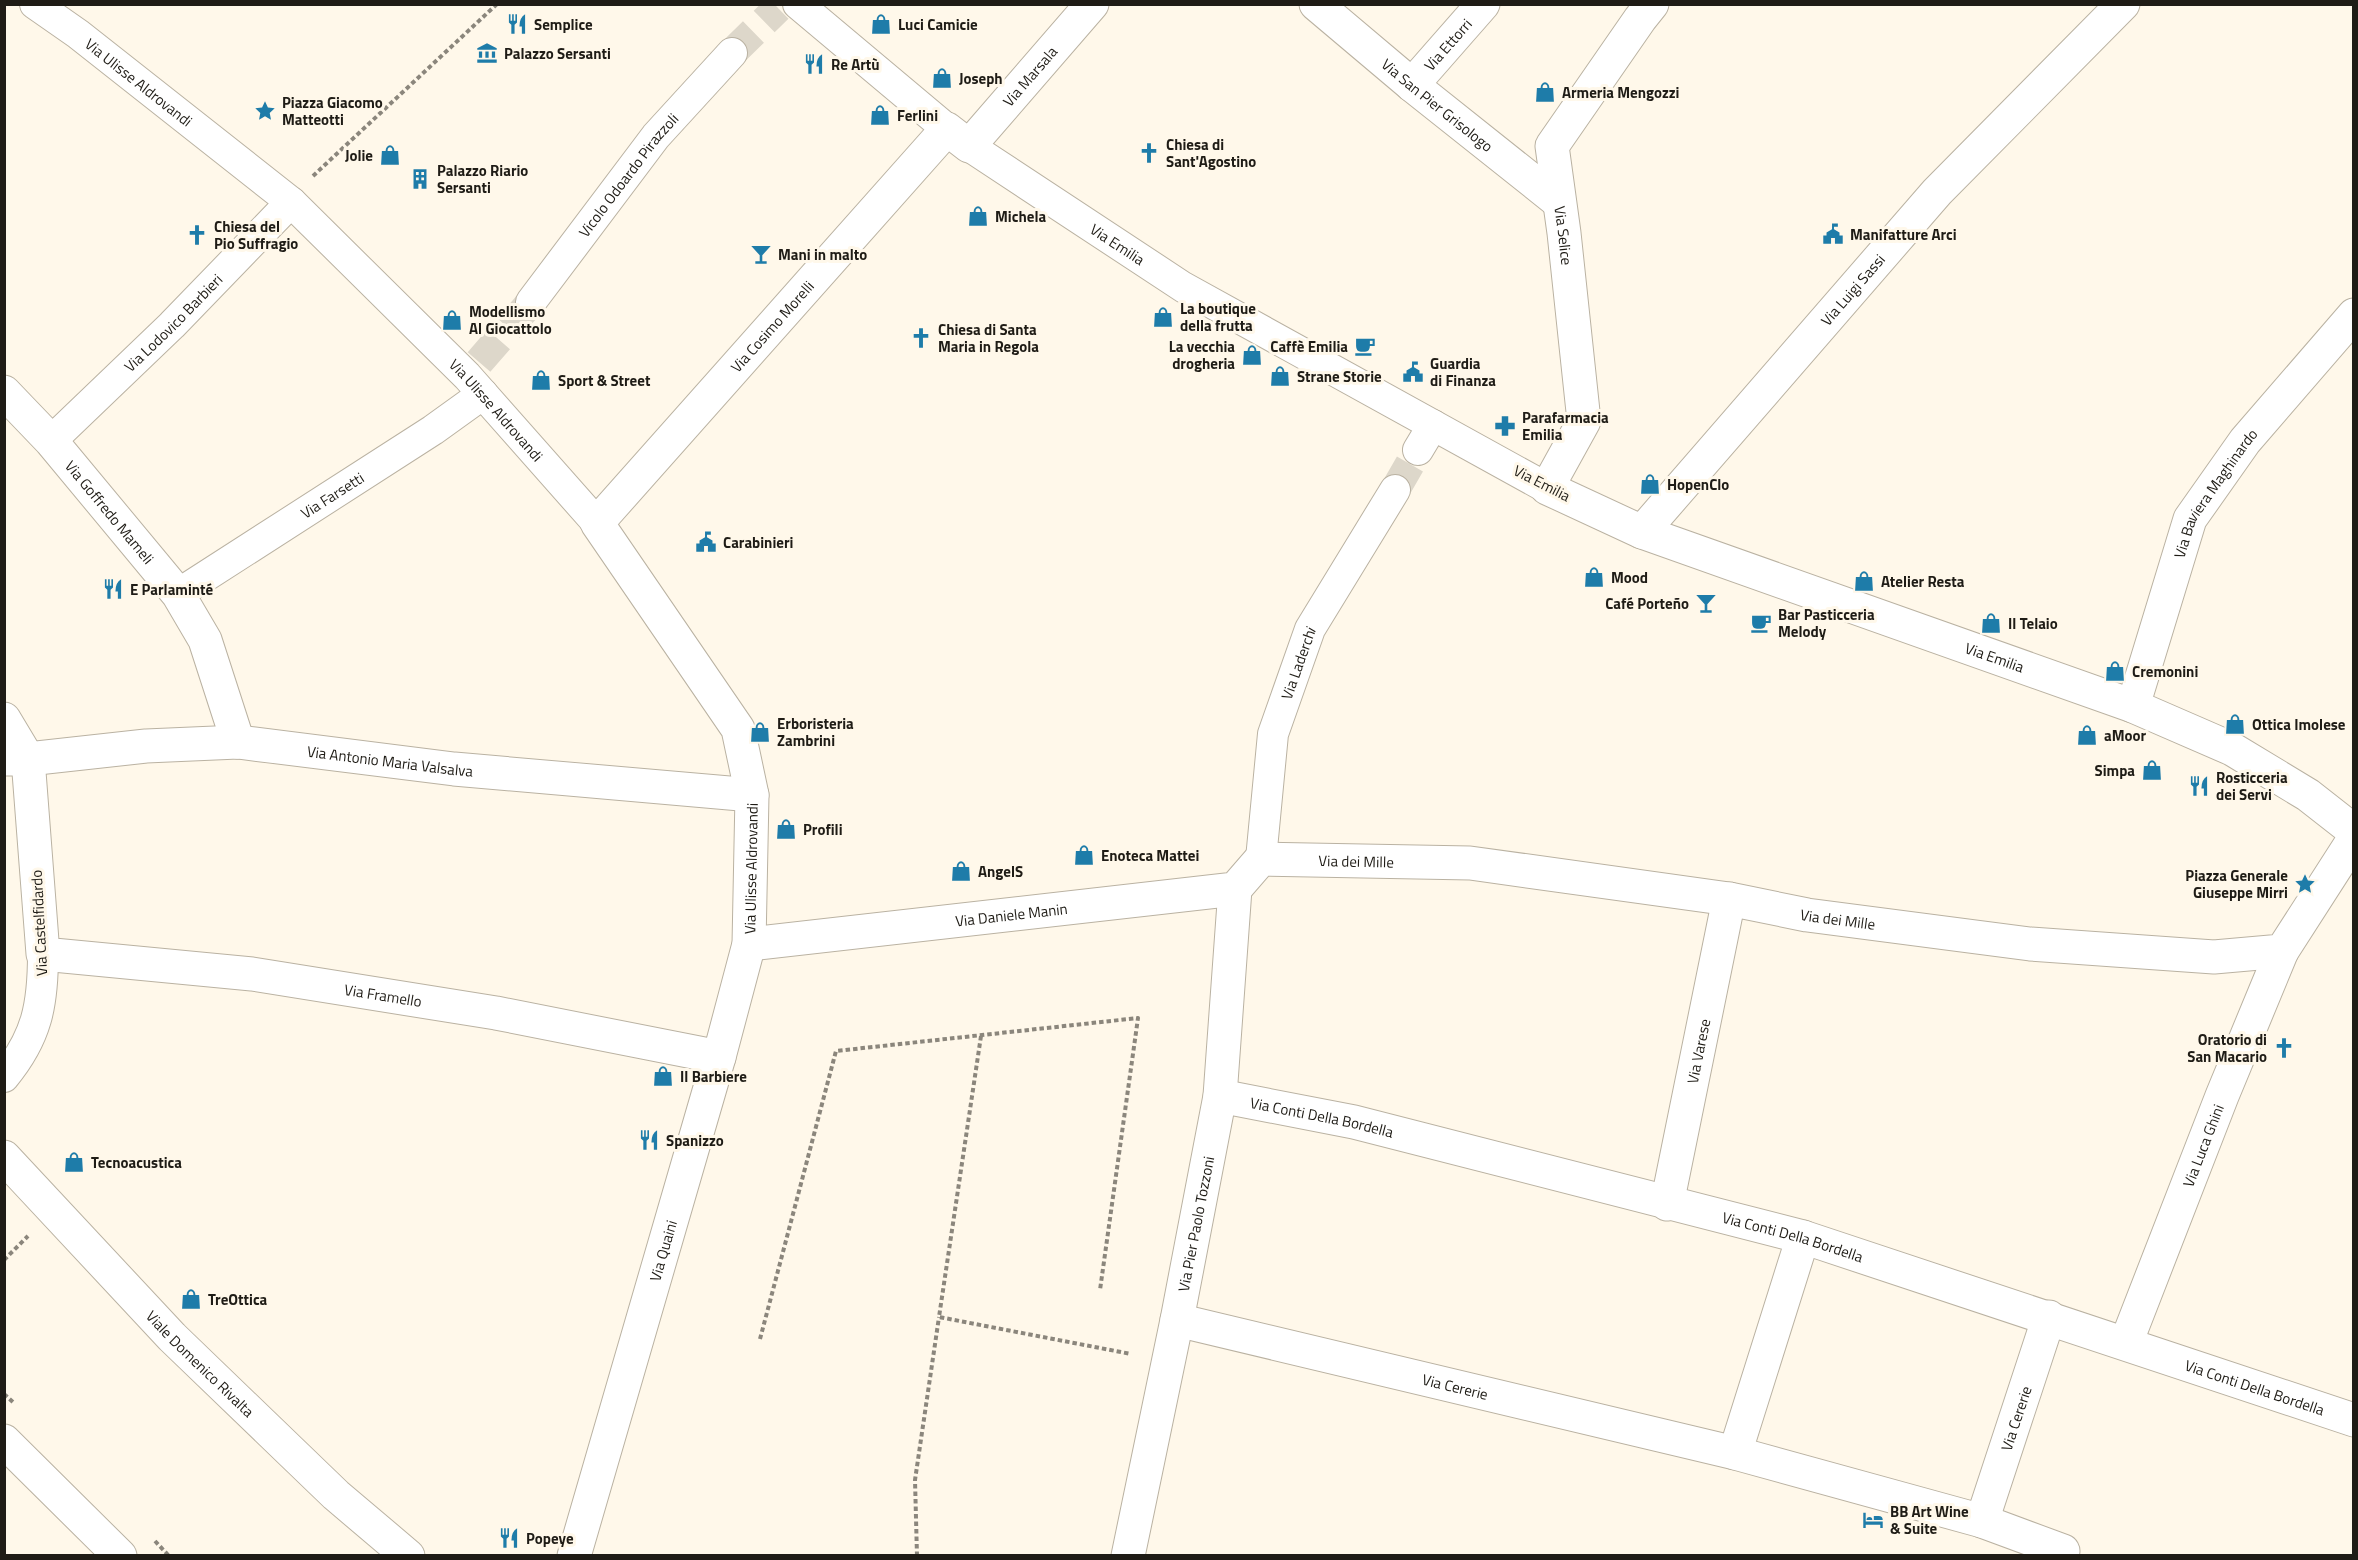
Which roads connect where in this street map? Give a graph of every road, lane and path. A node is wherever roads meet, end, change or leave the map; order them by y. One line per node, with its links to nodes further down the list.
1 (35, 4): 12 (street, Via Ulisse Aldrovandi)
2 (497, 4): 12 (path)
3 (1092, 4): 11 (street, Via Marsala)
4 (1316, 4): 10 (street, Via San Pier Grisologo)
5 (1484, 4): 10 (street, Via Ettorri)
6 (1652, 4): 13 (street, Via Selice)
7 (2123, 4): 22 (street, Via Luigi Sassi)
8 (786, 6): 11 (street, Via Emilia)
9 (732, 53): 14 (street, Vicolo Odoardo Pirazzoli)
10 (1412, 85): 13 (street, Via San Pier Grisologo)
11 (958, 137): 19 (street, Via Emilia); 21 (street, Via Cosimo Morelli)
12 (298, 193): 16 (street, Via Ulisse Aldrovandi); 18 (street, Via Lodovico Barbieri)
13 (1559, 202): 19 (street, Via Selice)
14 (531, 302)
15 (2352, 322): 24 (street, Via Baviera Maghinardo)
16 (476, 377): 21 (street, Via Ulisse Aldrovandi); 23 (street, Via Farsetti)
17 (4, 392): 18 (street, Via Goffredo Mameli)
18 (51, 441): 23 (street, Via Goffredo Mameli)
19 (1548, 488): 22 (street, Via Emilia)
20 (1395, 490): 31 (street, Via Laderchi)
21 (597, 523): 28 (street, Via Ulisse Aldrovandi)
22 (1642, 532): 24 (street, Via Emilia)
23 (178, 594): 26 (street, Via Goffredo Mameli)
24 (2133, 706): 29 (street, Via Emilia)
25 (4, 719): 27 (street)
26 (238, 742): 27 (street, Via Antonio Maria Valsalva); 28 (street, Via Antonio Maria Valsalva)
27 (16, 759): 36 (street, Via Castelfidardo)
28 (752, 795): 34 (street, Via Ulisse Aldrovandi)
29 (2354, 831)
30 (2354, 839): 35 (street)
31 (1261, 858): 32 (street); 33 (street, Via dei Mille)
32 (1235, 889): 34 (street, Via Daniele Manin); 40 (street, Via Pier Paolo Tozzoni)
33 (1729, 899): 35 (street, Via dei Mille); 42 (street, Via Varese)
34 (749, 944): 38 (street, Via Quaini)
35 (2282, 951): 51 (street, Via Luca Ghini)
36 (43, 954): 38 (street, Via Framello); 39 (street, Via Castelfidardo)
37 (981, 1035): 46 (path); 47 (path); 50 (path)
38 (719, 1057): 59 (street, Via Quaini)
39 (4, 1077)
40 (1220, 1096): 42 (street, Via Conti Della Bordella); 49 (street, Via Pier Paolo Tozzoni)
41 (4, 1157): 58 (street, Viale Domenico Rivalta)
42 (1668, 1204): 44 (street, Via Conti Della Bordella)
43 (35, 1230): 45 (path)
44 (1803, 1237): 48 (street, Via Conti Della Bordella); 55 (street)
45 (4, 1260)
46 (1100, 1290)
47 (939, 1317): 52 (path); 60 (path)
48 (2049, 1317): 51 (street, Via Conti Della Bordella); 56 (street, Via Cererie)
49 (1177, 1320): 52 (street, Via Pier Paolo Tozzoni); 55 (street, Via Cererie)
50 (760, 1339)
51 (2126, 1342): 53 (street, Via Conti Della Bordella)
52 (1167, 1361): 61 (street, Via Pier Paolo Tozzoni)
53 (2354, 1420)
54 (4, 1442): 57 (street)
55 (1735, 1454): 56 (street, Via Cererie)
56 (1982, 1521): 62 (street, Via Cererie)
57 (120, 1556)
58 (408, 1556)
59 (574, 1556)
60 (917, 1556)
61 (1128, 1556)
62 (2062, 1556)

